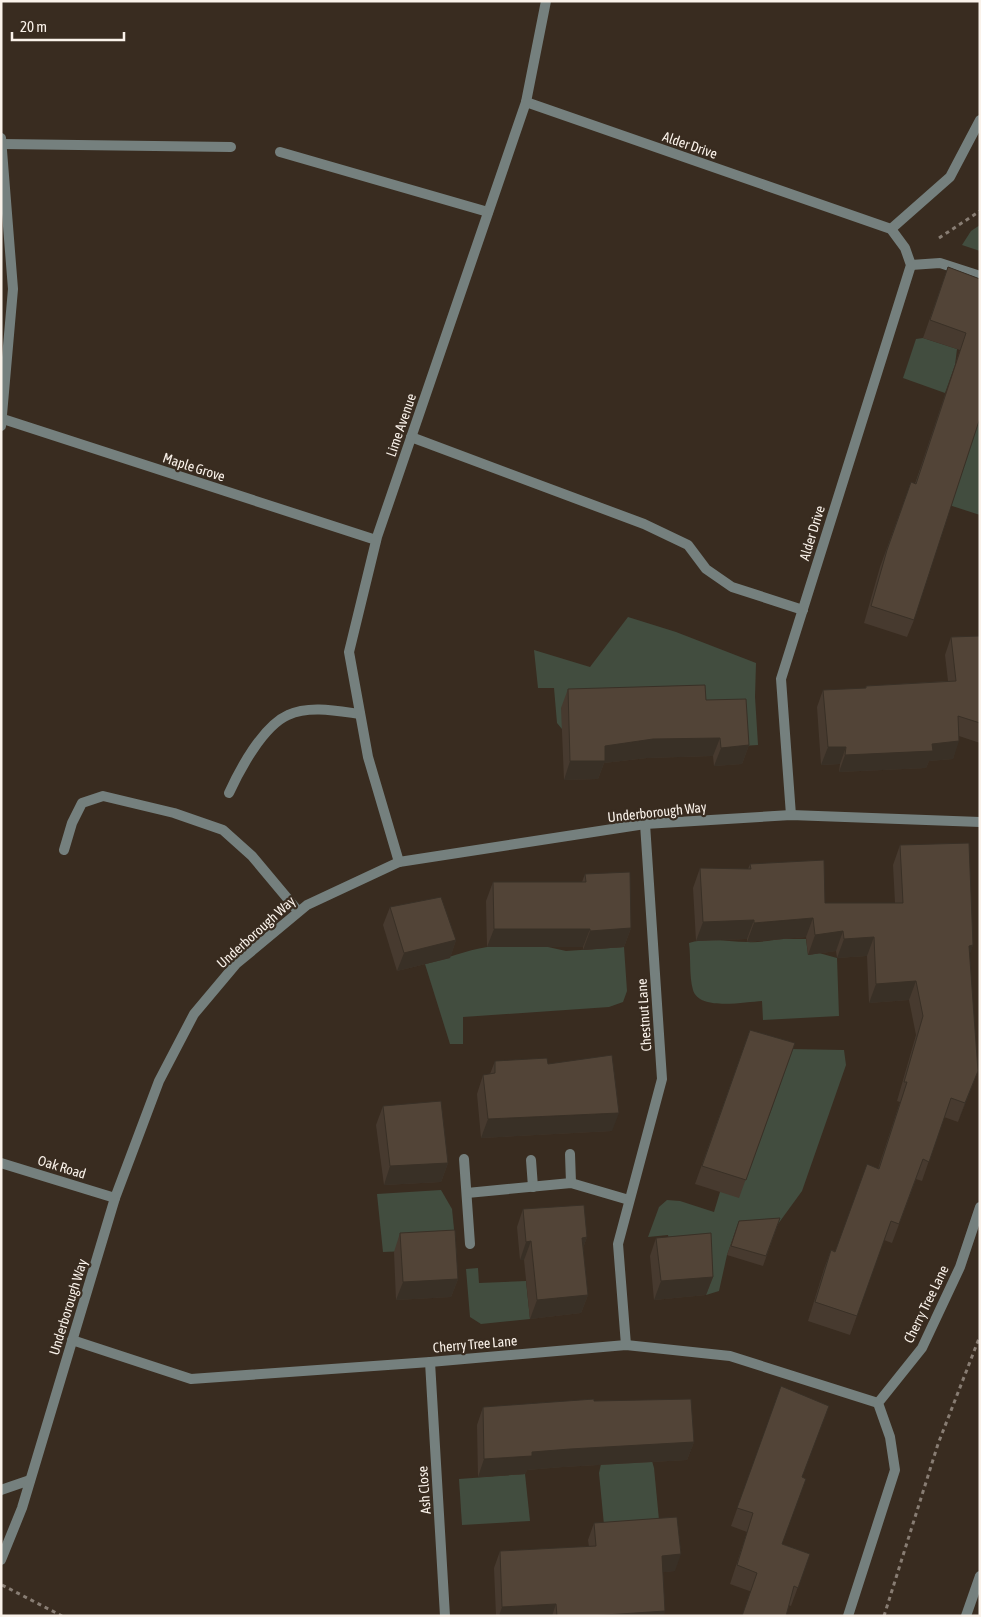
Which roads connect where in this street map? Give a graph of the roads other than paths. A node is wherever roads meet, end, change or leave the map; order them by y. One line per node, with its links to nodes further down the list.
1 (546, 1): 2 (street, Lime Avenue)
2 (526, 102): 8 (street, Lime Avenue); 9 (street, Alder Drive)
3 (980, 120): 9 (street)
4 (1, 138): 5 (street)
5 (2, 144): 6 (street); 12 (street)
6 (231, 147)
7 (280, 152): 8 (street)
8 (488, 212): 13 (street, Lime Avenue)
9 (891, 229): 10 (street)
10 (910, 266): 11 (street); 15 (street, Alder Drive)
11 (980, 276)
12 (2, 423): 14 (street, Maple Grove)
13 (411, 437): 14 (street, Lime Avenue); 15 (street)
14 (376, 540): 16 (street, Lime Avenue)
15 (803, 610): 18 (street, Alder Drive)
16 (360, 714): 17 (street); 22 (street, Lime Avenue)
17 (229, 793)
18 (791, 815): 19 (street, Underborough Way); 20 (street, Underborough Way)
19 (980, 822)
20 (645, 824): 22 (street, Underborough Way); 32 (street, Chestnut Lane)
21 (64, 850): 23 (street)
22 (399, 862): 23 (street, Underborough Way)
23 (298, 911): 31 (street, Underborough Way)
24 (570, 1154): 28 (street)
25 (464, 1159): 30 (street)
26 (531, 1160): 29 (street)
27 (1, 1163): 31 (street, Oak Road)
28 (571, 1183): 29 (street); 32 (street)
29 (533, 1187): 30 (street)
30 (467, 1193): 34 (street)
31 (115, 1198): 35 (street, Underborough Way)
32 (630, 1200): 36 (street, Chestnut Lane)
33 (980, 1207): 38 (street, Cherry Tree Lane)
34 (470, 1244)
35 (72, 1340): 37 (street, Cherry Tree Lane); 39 (street, Underborough Way)
36 (626, 1345): 37 (street, Cherry Tree Lane); 38 (street, Cherry Tree Lane)
37 (430, 1362): 43 (street, Ash Close)
38 (878, 1403): 44 (street)
39 (30, 1480): 40 (street); 41 (street, Underborough Way)
40 (1, 1490)
41 (1, 1560)
42 (980, 1576): 45 (street)
43 (446, 1616)
44 (848, 1616)
45 (966, 1616)

